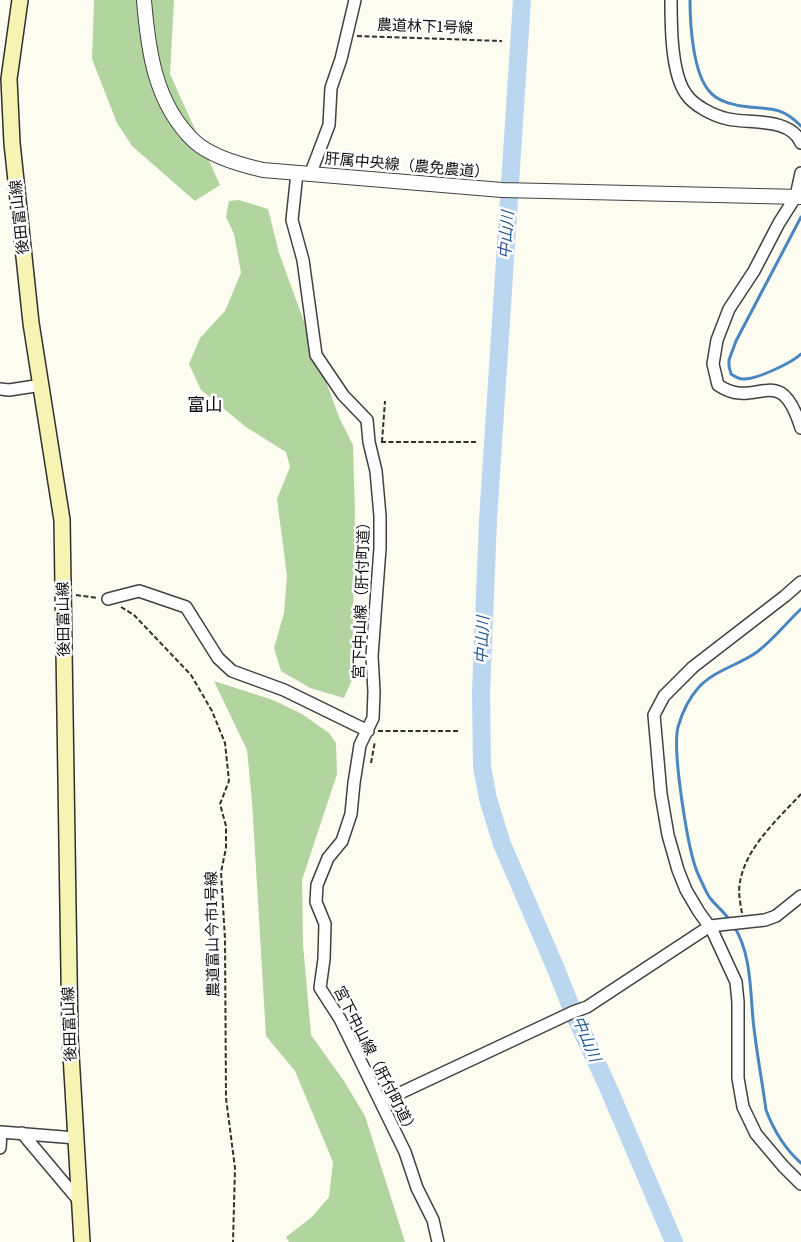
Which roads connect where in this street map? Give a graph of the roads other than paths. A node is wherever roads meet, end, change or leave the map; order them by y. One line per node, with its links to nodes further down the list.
1 (20, 0): 9 (main road, 後田富山線)
2 (144, 0): 7 (street, 肝属中央線（農免農道）)
3 (355, 0): 7 (street, 宮下中山線（肝付町道）)
4 (671, 0): 5 (street)
5 (801, 143)
6 (801, 173): 8 (street)
7 (304, 174): 8 (street, 肝属中央線（農免農道）); 14 (street, 宮下中山線（肝付町道）)
8 (799, 196): 11 (street)
9 (42, 385): 10 (street); 19 (main road, 後田富山線)
10 (0, 389)
11 (801, 428)
12 (801, 582): 16 (street)
13 (108, 600): 14 (street)
14 (372, 731): 17 (street, 宮下中山線（肝付町道）)
15 (801, 896): 16 (street)
16 (710, 926): 17 (street); 21 (street)
17 (380, 1102): 24 (street, 宮下中山線（肝付町道）)
18 (22, 1133): 19 (street); 20 (street); 22 (street)
19 (76, 1138): 22 (main road, 後田富山線)
20 (0, 1148)
21 (801, 1184)
22 (80, 1202): 23 (main road, 後田富山線)
23 (82, 1242)
24 (438, 1242)

